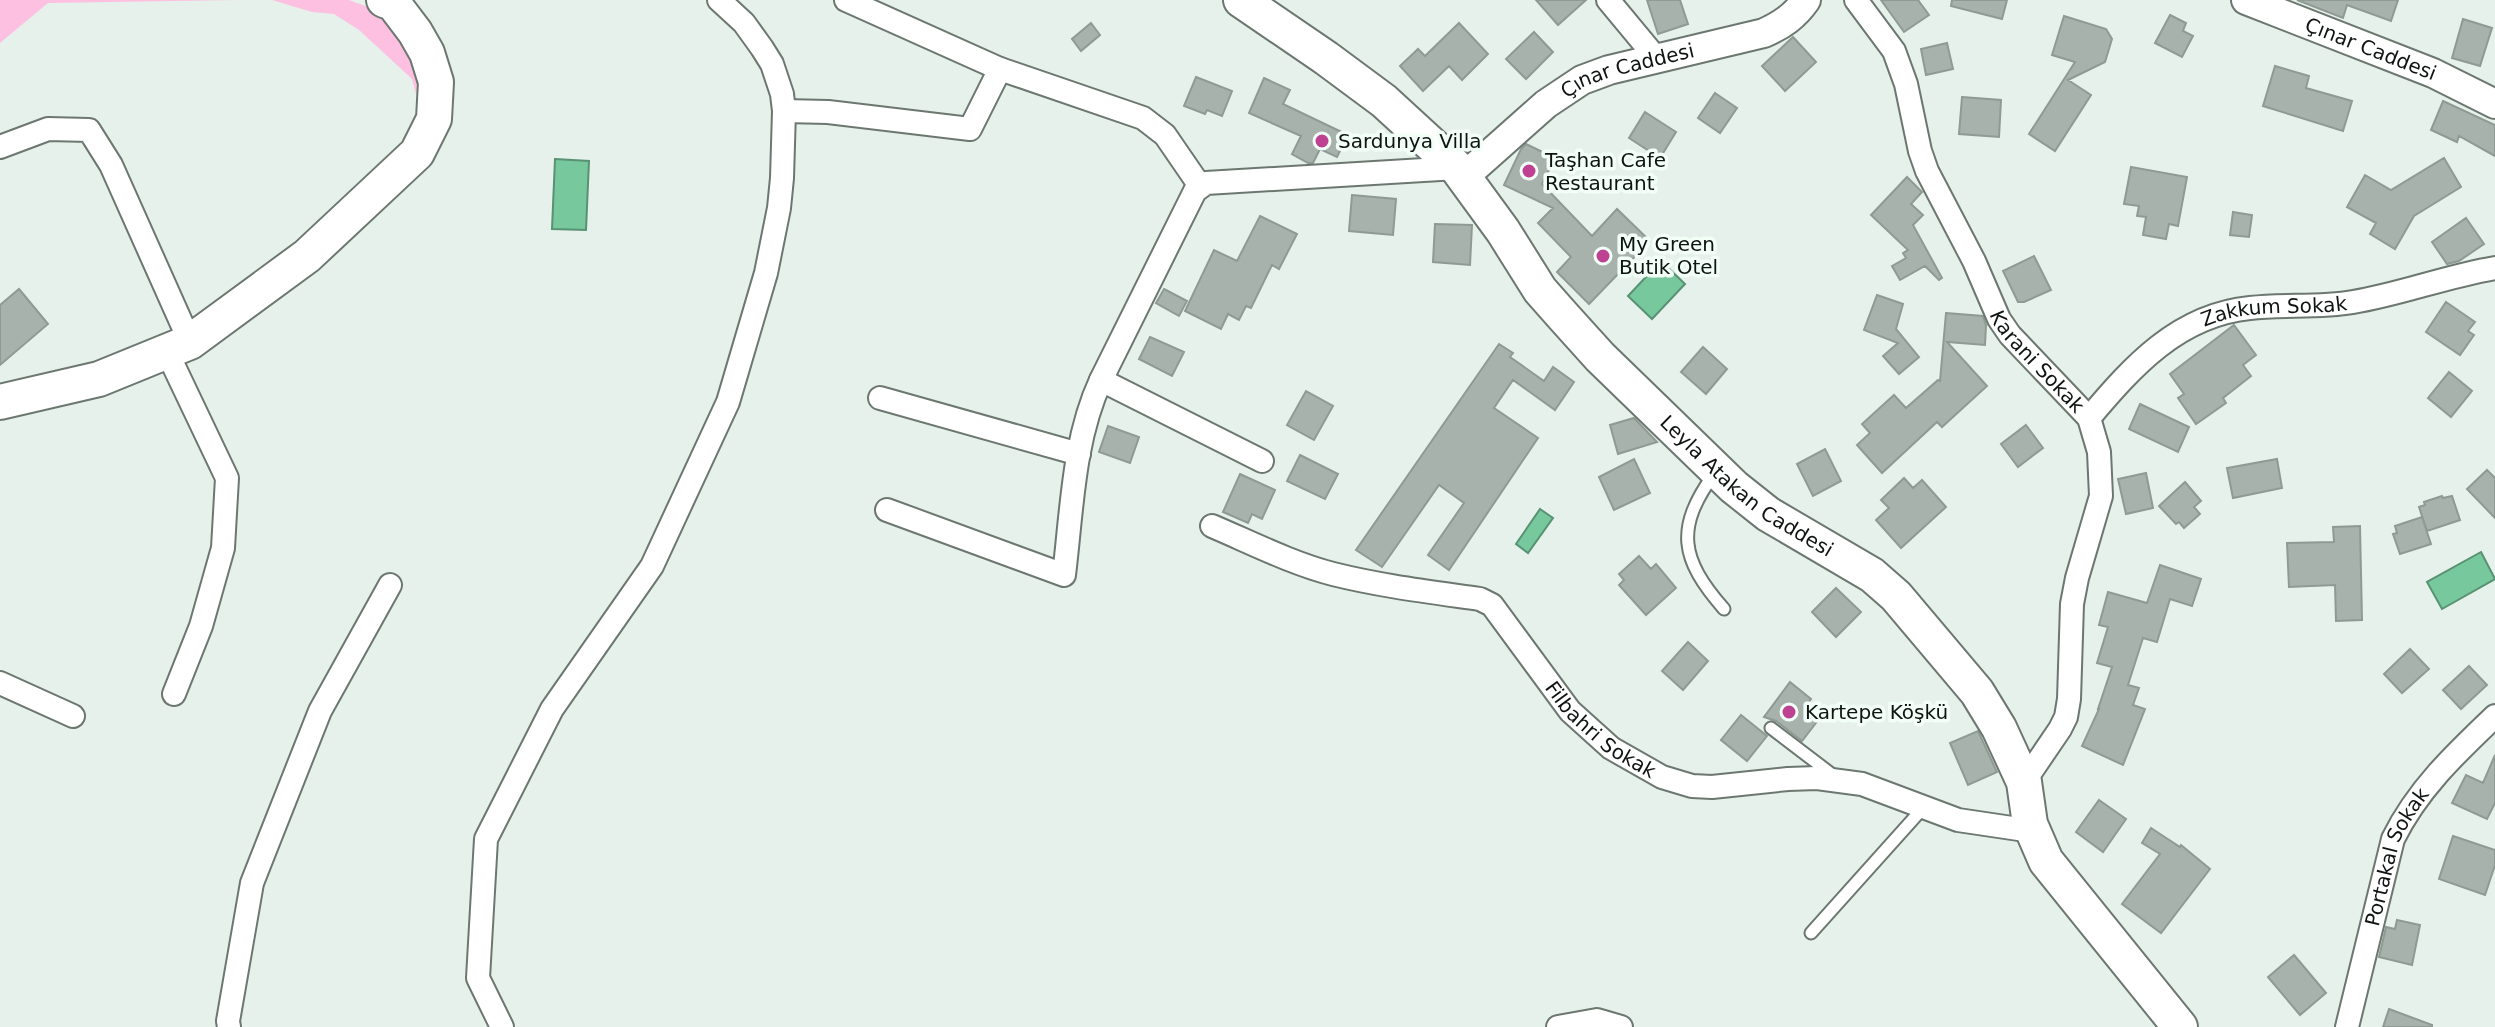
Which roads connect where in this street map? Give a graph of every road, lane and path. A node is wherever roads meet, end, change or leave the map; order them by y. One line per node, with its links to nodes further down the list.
1 (384, 0): 17 (main road)
2 (719, 0): 12 (street)
3 (846, 0): 10 (street)
4 (1241, 0): 14 (main road, Leyla Atakan Caddesi)
5 (1608, 0): 9 (street)
6 (1806, 0): 9 (street, Çınar Caddesi)
7 (1856, 0): 21 (street, Karani Sokak)
8 (2246, 0): 11 (street, Çınar Caddesi)
9 (1657, 59): 14 (street, Çınar Caddesi)
10 (1000, 69): 12 (street); 15 (street)
11 (2495, 104)
12 (784, 111): 40 (street)
13 (0, 147): 17 (street)
14 (1461, 172): 15 (street); 24 (main road, Leyla Atakan Caddesi)
15 (1200, 186): 18 (street)
16 (2495, 268): 21 (street, Zakkum Sokak)
17 (178, 347): 20 (main road); 30 (street)
18 (1101, 380): 22 (street); 23 (street)
19 (880, 398): 22 (street)
20 (0, 402)
21 (2089, 418): 35 (street, Karani Sokak)
22 (1079, 454): 25 (street)
23 (1262, 461)
24 (1717, 470): 28 (lane); 35 (main road, Leyla Atakan Caddesi)
25 (887, 510)
26 (1212, 526): 34 (street, Filbahri Sokak)
27 (390, 585): 39 (street)
28 (1724, 609)
29 (0, 683): 31 (street)
30 (174, 694)
31 (73, 716)
32 (2495, 716): 44 (street, Portakal Sokak)
33 (1771, 728): 34 (lane)
34 (1840, 781): 36 (street, Filbahri Sokak)
35 (2024, 782): 37 (main road, Leyla Atakan Caddesi)
36 (1924, 807): 37 (street, Filbahri Sokak); 38 (lane)
37 (2032, 831): 43 (main road, Leyla Atakan Caddesi)
38 (1811, 933)
39 (229, 1027)
40 (502, 1027)
41 (1558, 1027): 42 (street)
42 (1621, 1027)
43 (2180, 1027)
44 (2347, 1027)

